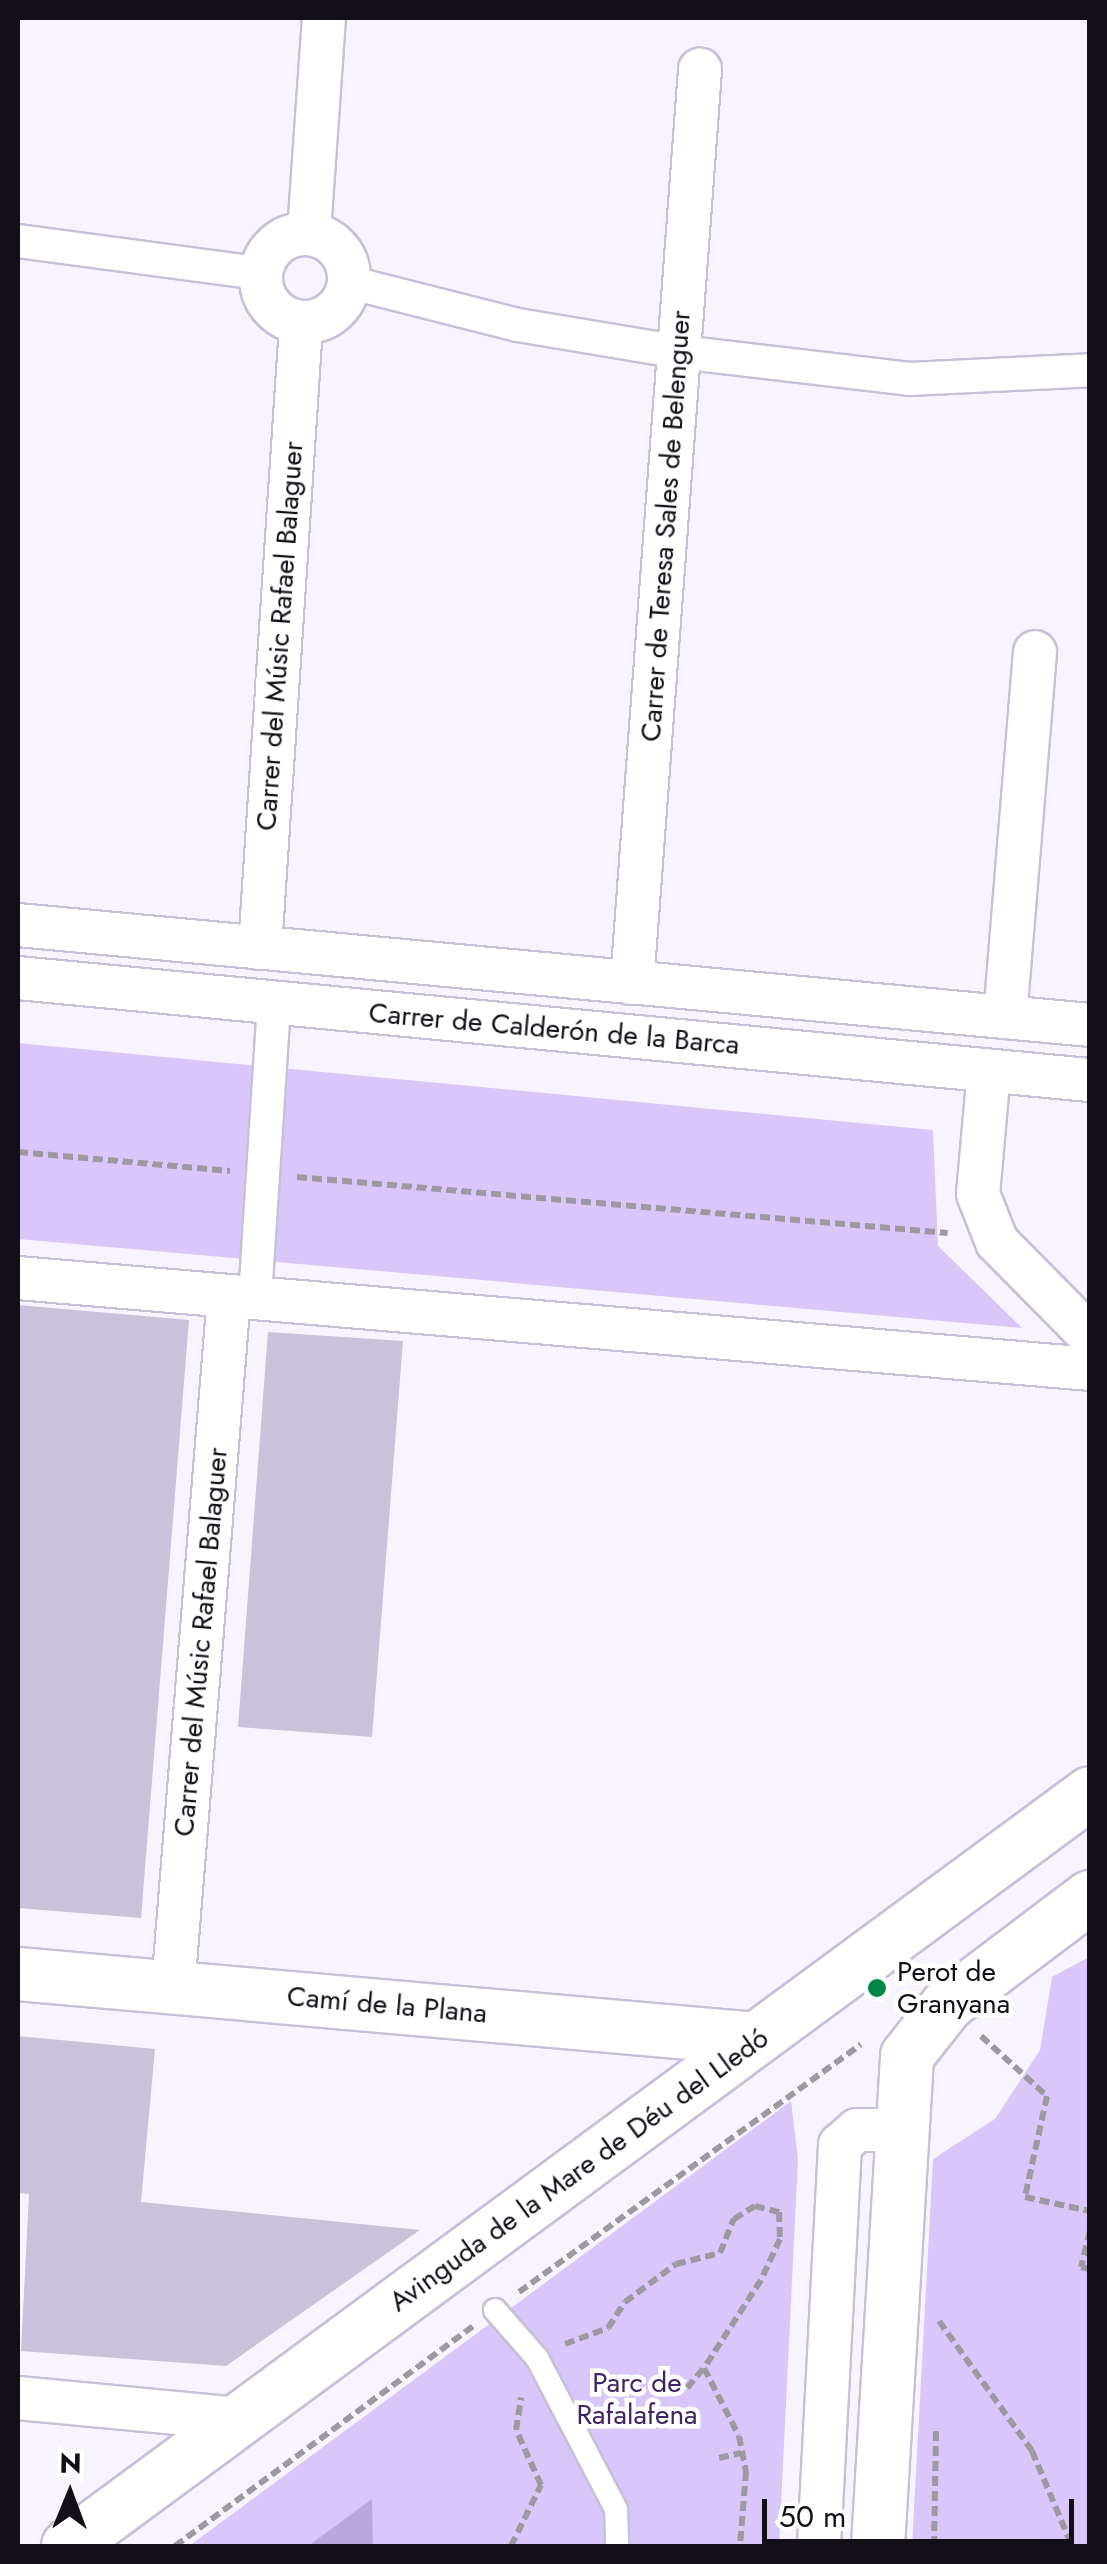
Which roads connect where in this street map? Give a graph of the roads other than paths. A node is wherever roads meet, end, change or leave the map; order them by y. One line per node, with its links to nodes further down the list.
1 (324, 18): 3 (street)
2 (700, 70): 8 (street, Carrer de Teresa Sales de Belenguer)
3 (309, 232): 5 (street); 6 (street)
4 (18, 241): 5 (street)
5 (259, 273): 7 (street)
6 (352, 283): 7 (street); 8 (street)
7 (301, 325): 12 (street, Carrer del Músic Rafael Balaguer)
8 (680, 352): 9 (street); 14 (street, Carrer de Teresa Sales de Belenguer)
9 (1090, 370)
10 (1035, 652): 16 (street)
11 (18, 925): 12 (street, Carrer de Calderón de la Barca)
12 (260, 948): 14 (street, Carrer de Calderón de la Barca)
13 (18, 978): 15 (street, Carrer de Calderón de la Barca)
14 (632, 983): 16 (street, Carrer de Calderón de la Barca)
15 (274, 1003): 18 (street, Carrer de Calderón de la Barca); 21 (street, Carrer del Músic Rafael Balaguer)
16 (1005, 1017): 17 (street, Carrer de Calderón de la Barca)
17 (1090, 1025)
18 (989, 1071): 19 (street, Carrer de Calderón de la Barca); 22 (street)
19 (1090, 1080)
20 (18, 1278): 21 (street)
21 (242, 1297): 23 (street); 27 (street, Carrer del Músic Rafael Balaguer)
22 (1090, 1336)
23 (1090, 1368)
24 (1090, 1793): 28 (street, Avinguda de la Mare de Déu del Lledó)
25 (1090, 1897): 29 (street)
26 (18, 1974): 27 (street, Camí de la Plana)
27 (173, 1988): 28 (street, Camí de la Plana)
28 (756, 2039): 32 (street, Avinguda de la Mare de Déu del Lledó)
29 (899, 2130): 35 (street); 36 (street)
30 (495, 2310): 34 (lane)
31 (18, 2398): 32 (street)
32 (241, 2419): 33 (street, Avinguda de la Mare de Déu del Lledó)
33 (68, 2546)
34 (617, 2546)
35 (819, 2546)
36 (878, 2546)

